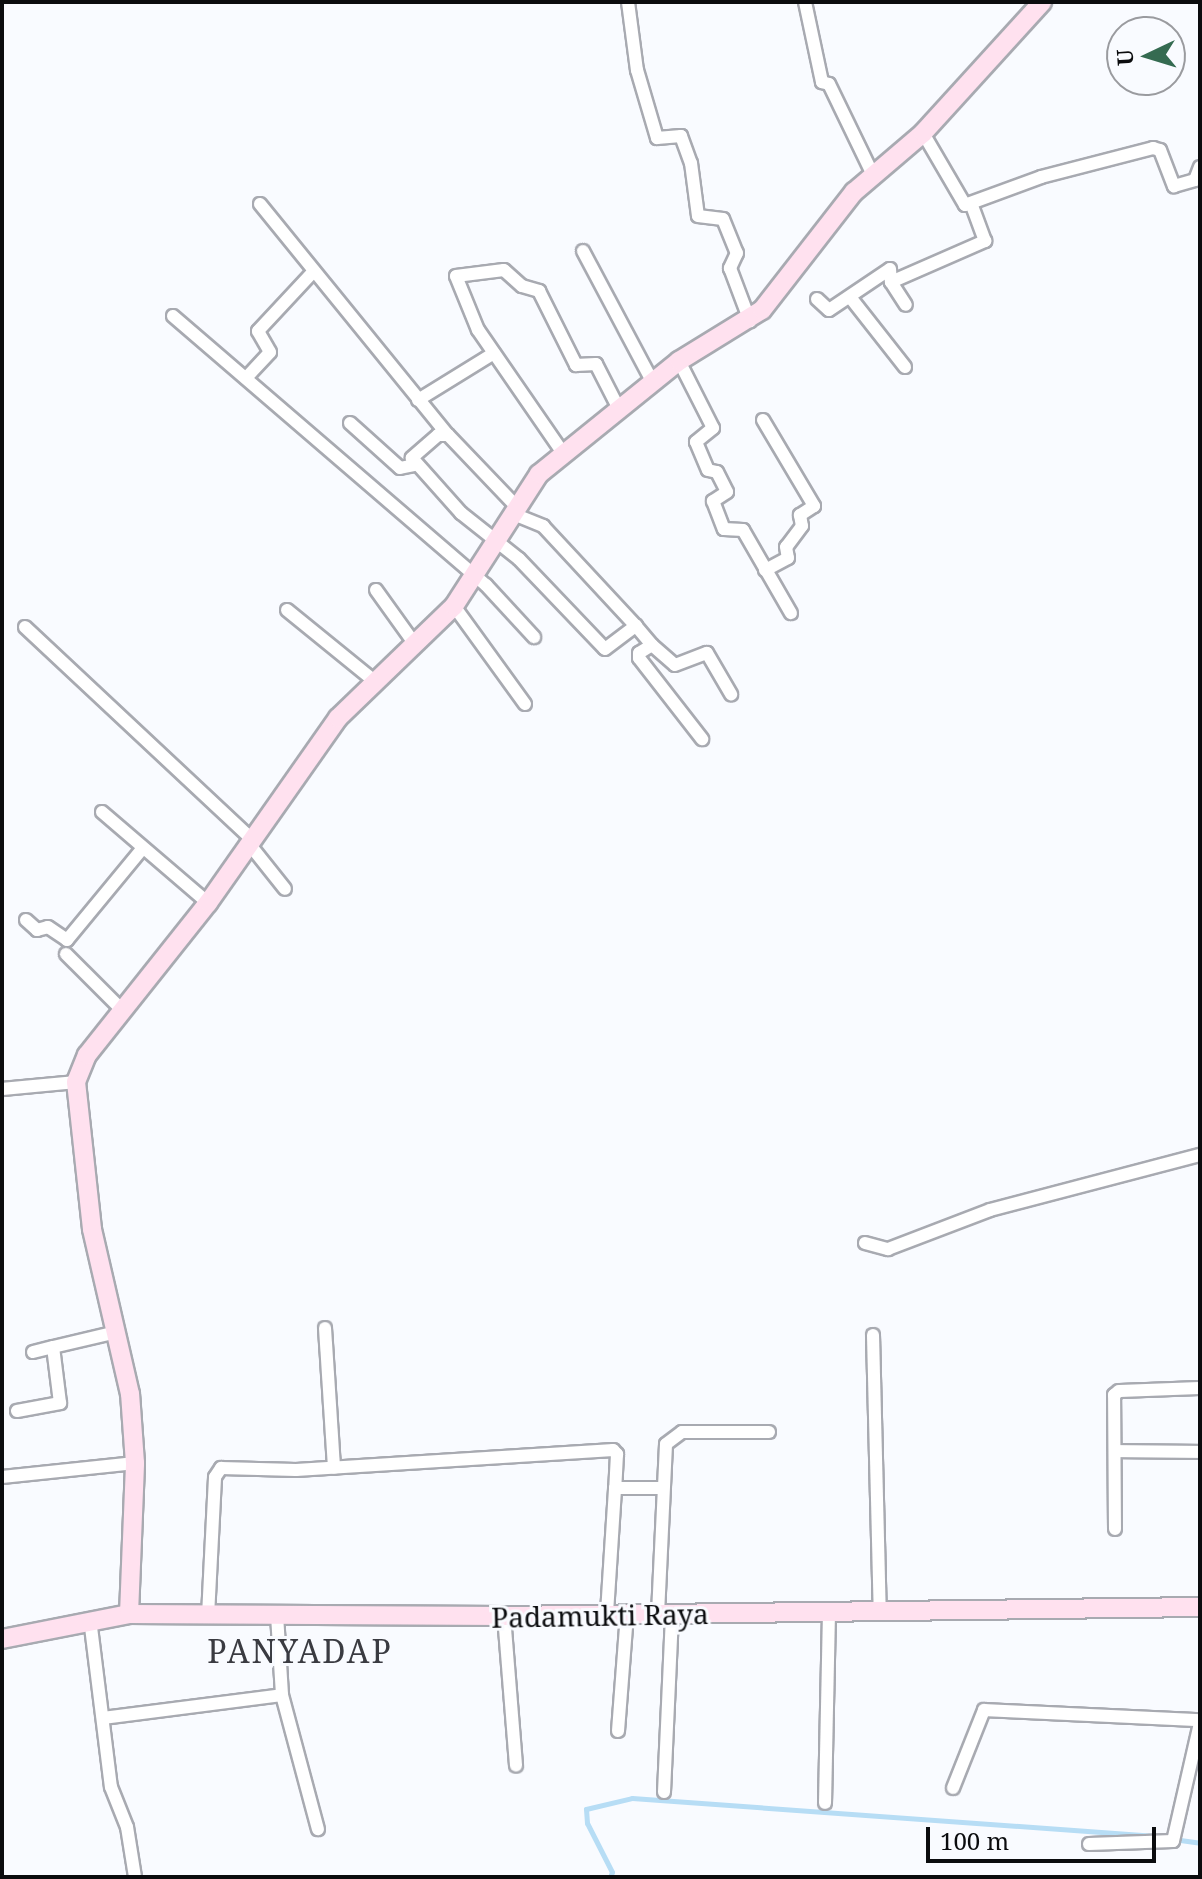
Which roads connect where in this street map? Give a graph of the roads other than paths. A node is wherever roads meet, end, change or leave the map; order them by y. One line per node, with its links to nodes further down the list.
1 (628, 2): 16 (street)
2 (805, 2): 6 (street)
3 (1033, 6): 4 (street)
4 (925, 135): 6 (street); 7 (street)
5 (1200, 167): 7 (street)
6 (873, 175): 16 (street)
7 (971, 203): 11 (street)
8 (260, 204): 10 (street)
9 (583, 251): 21 (street)
10 (314, 271): 20 (street); 22 (street)
11 (891, 282): 12 (street); 14 (street)
12 (850, 297): 13 (street); 19 (street)
13 (817, 299)
14 (906, 305)
15 (173, 316): 20 (street)
16 (750, 321): 18 (street)
17 (494, 353): 22 (street); 23 (street); 27 (street)
18 (683, 367): 21 (street); 31 (street)
19 (905, 367)
20 (246, 378): 32 (street)
21 (652, 381): 23 (street)
22 (418, 400): 26 (street)
23 (620, 411): 27 (street)
24 (763, 420): 31 (street)
25 (350, 423): 28 (street)
26 (448, 435): 28 (street); 29 (street)
27 (563, 453): 29 (street)
28 (414, 465): 30 (street)
29 (518, 514): 30 (street); 37 (street)
30 (501, 544): 32 (street); 37 (street)
31 (765, 570): 36 (street)
32 (479, 579): 34 (street); 39 (street)
33 (376, 590): 40 (street)
34 (456, 609): 40 (street); 44 (street)
35 (287, 610): 42 (street)
36 (791, 613)
37 (636, 626): 41 (street)
38 (25, 627): 47 (street)
39 (534, 637)
40 (414, 643): 42 (street)
41 (652, 645): 43 (street); 45 (street)
42 (373, 680): 47 (street)
43 (731, 694)
44 (525, 704)
45 (702, 739)
46 (102, 812): 48 (street)
47 (252, 845): 49 (street); 50 (street)
48 (142, 849): 50 (street); 51 (street)
49 (285, 889)
50 (208, 903): 53 (street)
51 (26, 920)
52 (66, 954): 53 (street)
53 (122, 1010): 54 (street)
54 (76, 1082): 55 (street); 59 (street)
55 (2, 1089)
56 (1200, 1155): 57 (street)
57 (865, 1243)
58 (325, 1328): 69 (street)
59 (117, 1332): 61 (street); 68 (street)
60 (873, 1335): 75 (street)
61 (53, 1347): 62 (street); 64 (street)
62 (33, 1352)
63 (1200, 1388): 66 (street)
64 (17, 1411)
65 (769, 1432): 72 (street)
66 (1115, 1451): 67 (street); 73 (street)
67 (1200, 1452)
68 (135, 1463): 70 (street); 78 (street)
69 (334, 1468): 71 (street); 82 (street)
70 (2, 1477)
71 (615, 1488): 72 (street); 76 (street)
72 (660, 1488): 80 (street)
73 (1115, 1529)
74 (1200, 1607): 75 (street, Padamukti Raya)
75 (880, 1612): 77 (street, Padamukti Raya)
76 (607, 1613): 79 (street, Padamukti Raya); 83 (street, Padamukti Raya)
77 (829, 1613): 80 (street, Padamukti Raya); 93 (street)
78 (129, 1614): 82 (street, Padamukti Raya); 84 (street, Padamukti Raya)
79 (627, 1614): 80 (street, Padamukti Raya); 89 (street)
80 (665, 1614): 92 (street)
81 (277, 1615): 82 (street, Padamukti Raya); 83 (street, Padamukti Raya); 86 (street)
82 (208, 1616)
83 (504, 1616): 90 (street)
84 (91, 1623): 85 (street, Padamukti Raya); 87 (street)
85 (2, 1639)
86 (282, 1695): 87 (street); 94 (street)
87 (103, 1718): 96 (street)
88 (1200, 1721): 91 (street); 95 (street)
89 (618, 1731)
90 (516, 1766)
91 (953, 1788)
92 (664, 1792)
93 (825, 1803)
94 (318, 1829)
95 (1089, 1844)
96 (135, 1877)

